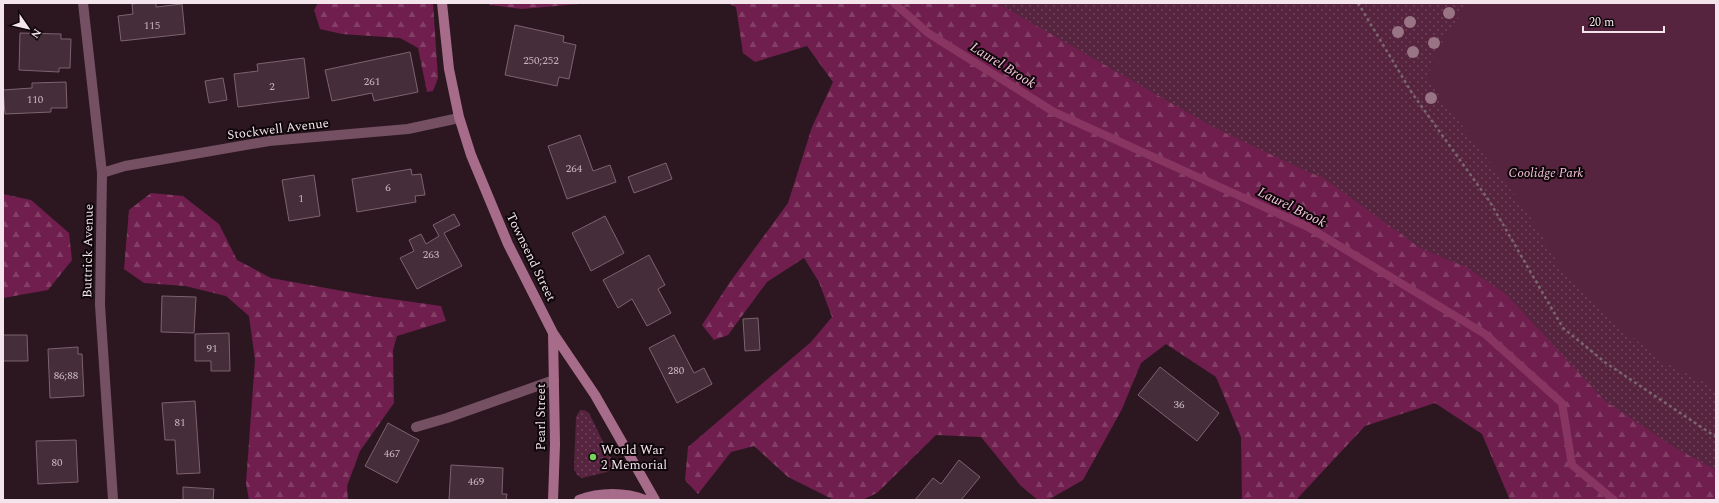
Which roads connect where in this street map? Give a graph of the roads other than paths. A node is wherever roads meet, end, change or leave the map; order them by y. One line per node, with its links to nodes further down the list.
1 (83, 3): 4 (street, Buttrick Avenue)
2 (442, 3): 3 (street, Townsend Street)
3 (459, 118): 4 (street, Stockwell Avenue); 5 (street, Townsend Street)
4 (102, 173): 8 (street, Buttrick Avenue)
5 (554, 333): 6 (street, Pearl Street); 12 (street, Townsend Street)
6 (554, 380): 7 (street); 9 (street, Pearl Street)
7 (416, 427)
8 (113, 500)
9 (553, 500)
10 (579, 500): 11 (street)
11 (645, 500)
12 (655, 500)

